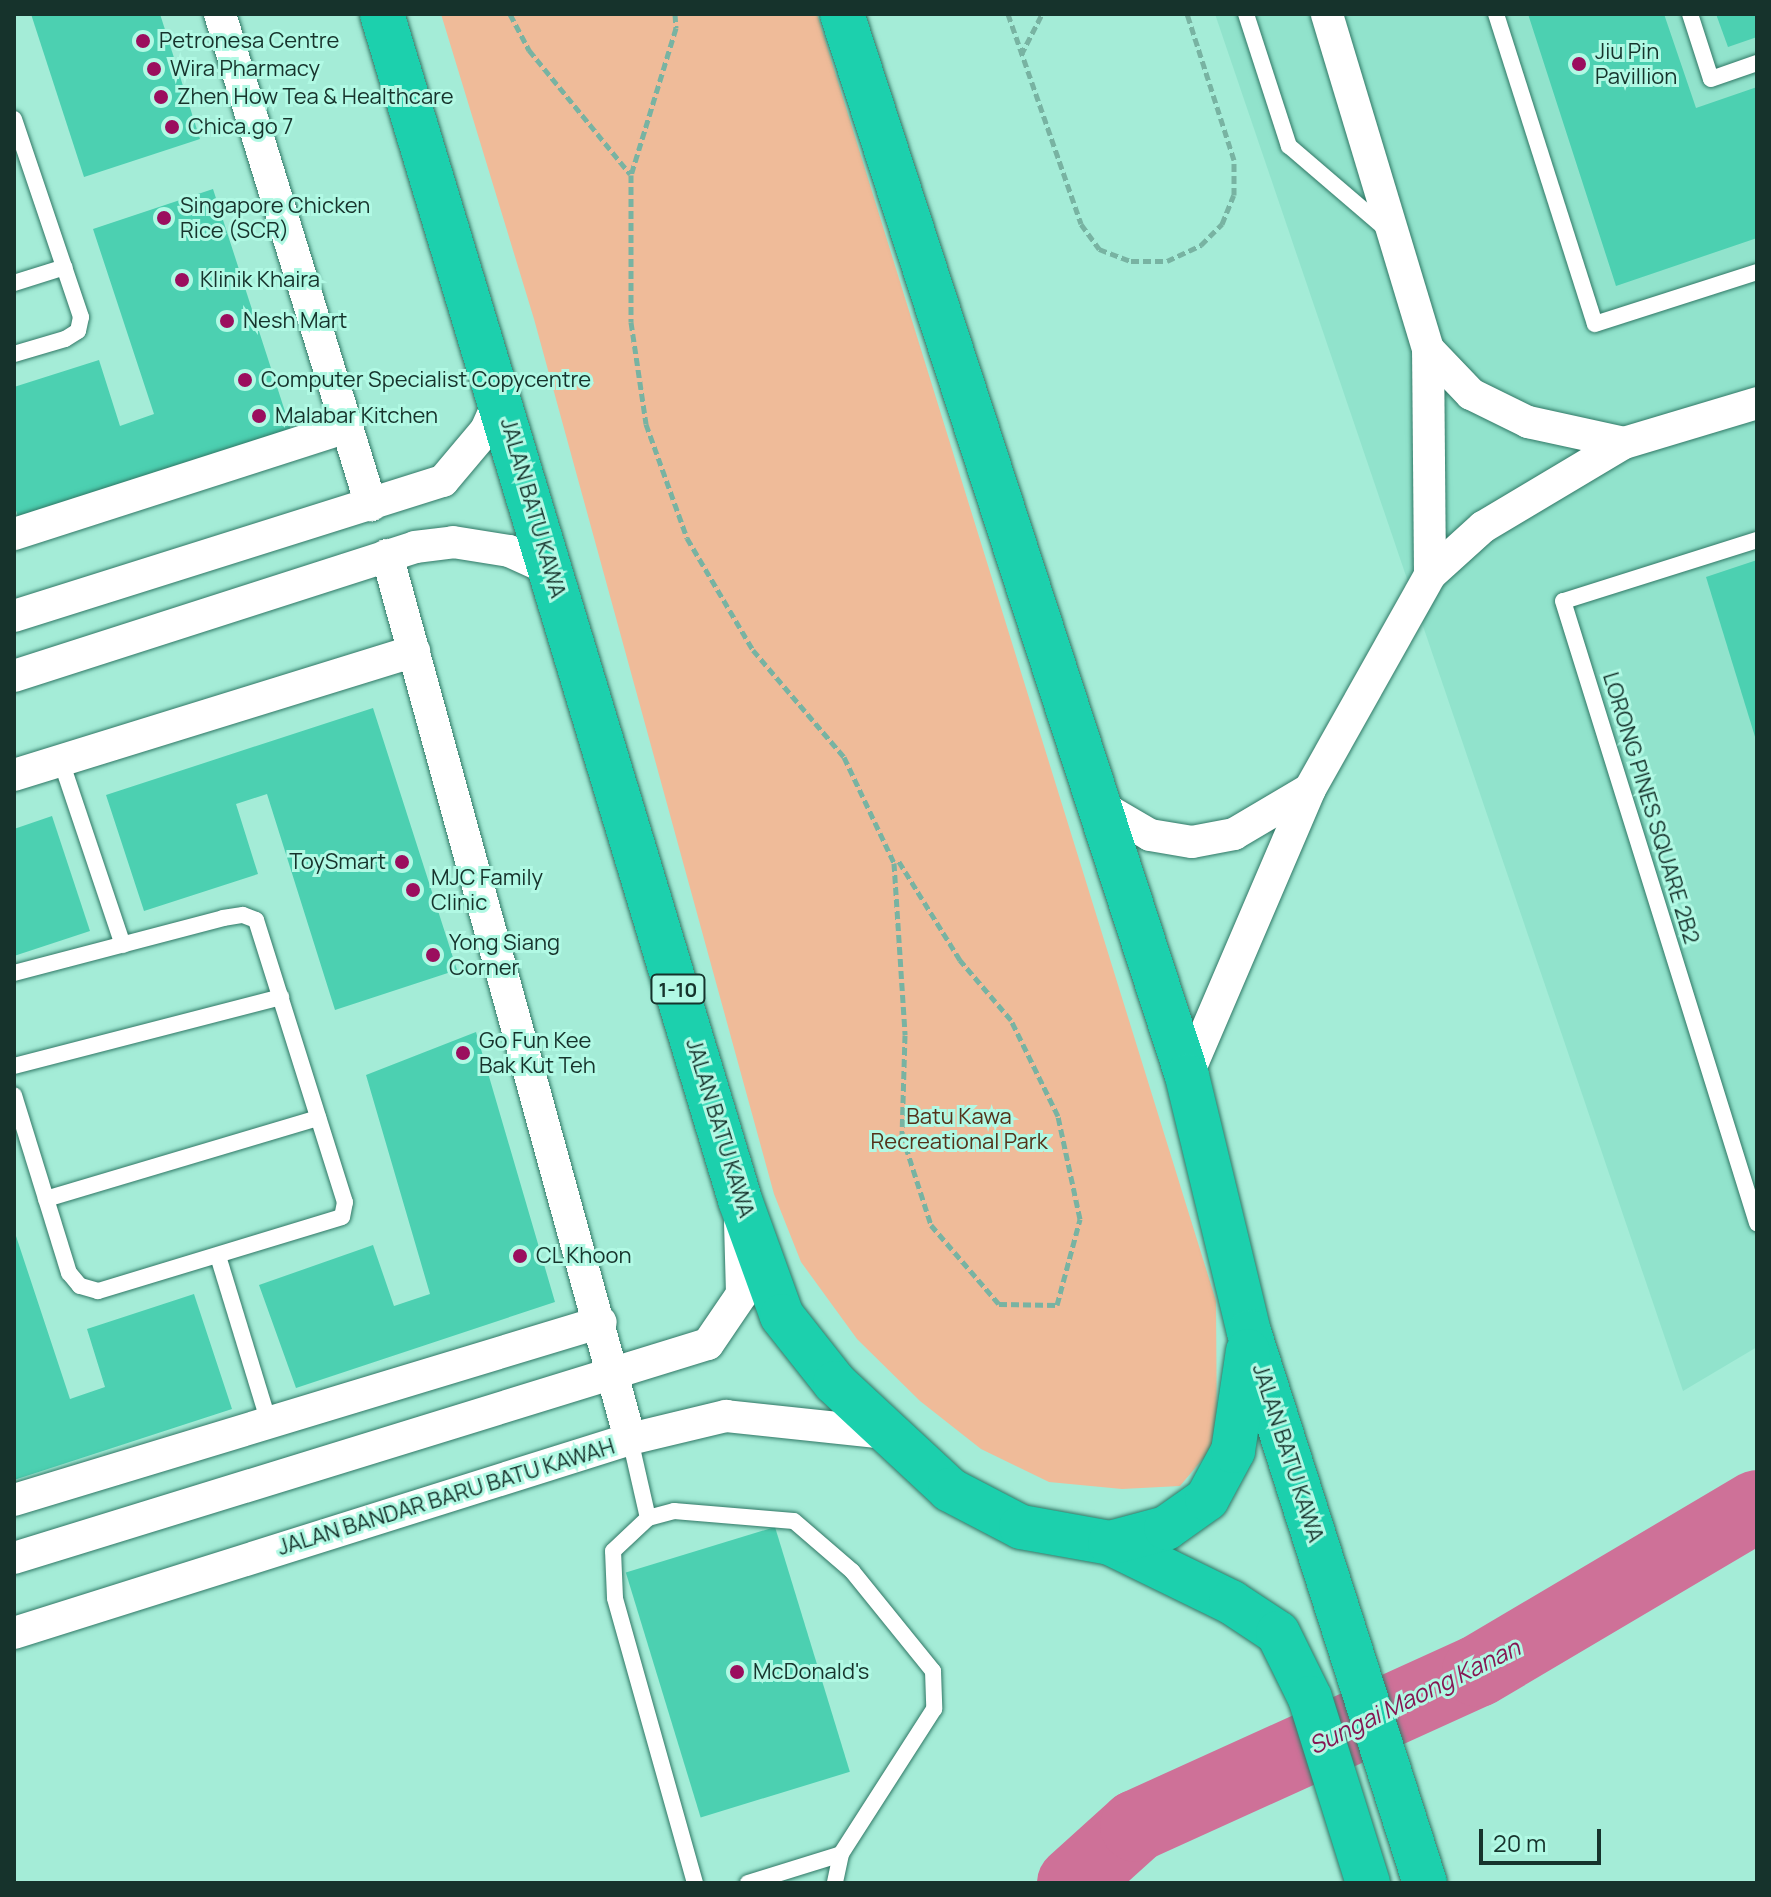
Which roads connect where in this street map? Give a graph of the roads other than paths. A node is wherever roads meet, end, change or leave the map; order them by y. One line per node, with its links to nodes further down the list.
1 (220, 14): 19 (street)
2 (382, 14): 17 (highway, JALAN BATU KAWA / 1-10)
3 (842, 14): 33 (highway, JALAN BATU KAWA)
4 (1246, 14): 11 (lane)
5 (1327, 14): 11 (street)
6 (1496, 14): 13 (lane)
7 (1690, 14): 8 (lane)
8 (1757, 63)
9 (14, 119): 10 (lane)
10 (20, 157): 12 (lane)
11 (1393, 235): 15 (street)
12 (65, 267): 14 (lane); 16 (lane)
13 (1757, 272)
14 (14, 283)
15 (1428, 349): 20 (street); 26 (street)
16 (14, 354)
17 (501, 397): 21 (street); 25 (highway, JALAN BATU KAWA / 1-10)
18 (1757, 403): 20 (street)
19 (347, 427): 21 (street); 22 (street)
20 (1624, 443): 26 (street)
21 (371, 505): 27 (street)
22 (14, 534)
23 (1757, 540): 43 (lane, LORONG PINES SQUARE 2B2)
24 (387, 555): 25 (street); 28 (street); 29 (street)
25 (551, 570): 42 (highway, JALAN BATU KAWA / 1-10)
26 (1430, 575): 32 (street)
27 (14, 616)
28 (414, 651): 30 (street); 45 (street)
29 (14, 676)
30 (61, 761): 31 (street); 34 (lane)
31 (14, 775)
32 (1310, 789): 33 (street); 38 (street)
33 (1097, 804): 38 (highway, JALAN BATU KAWA)
34 (123, 945): 35 (lane); 36 (lane)
35 (14, 973)
36 (281, 997): 37 (lane); 40 (lane)
37 (14, 1066)
38 (1187, 1076): 46 (highway, JALAN BATU KAWA)
39 (14, 1095): 41 (lane)
40 (318, 1118): 41 (lane); 44 (lane)
41 (46, 1199): 44 (lane)
42 (740, 1200): 47 (street); 49 (highway, JALAN BATU KAWA / 1-10)
43 (1757, 1223)
44 (218, 1256): 48 (lane)
45 (601, 1322): 47 (street); 48 (street)
46 (1249, 1332): 53 (highway); 61 (highway, JALAN BATU KAWA)
47 (615, 1374): 50 (street); 54 (street)
48 (268, 1420): 51 (street)
49 (885, 1433): 50 (street, JALAN BANDAR BARU BATU KAWAH); 53 (highway, JALAN BATU KAWA / 1-10)
50 (630, 1439): 52 (lane); 55 (street, JALAN BANDAR BARU BATU KAWAH)
51 (14, 1500)
52 (648, 1518): 56 (lane); 57 (lane)
53 (1110, 1543): 60 (highway, JALAN BATU KAWA / 1-10)
54 (14, 1558)
55 (14, 1633)
56 (841, 1854): 58 (lane); 59 (lane)
57 (695, 1883)
58 (748, 1883)
59 (835, 1883)
60 (1368, 1883)
61 (1425, 1883)

